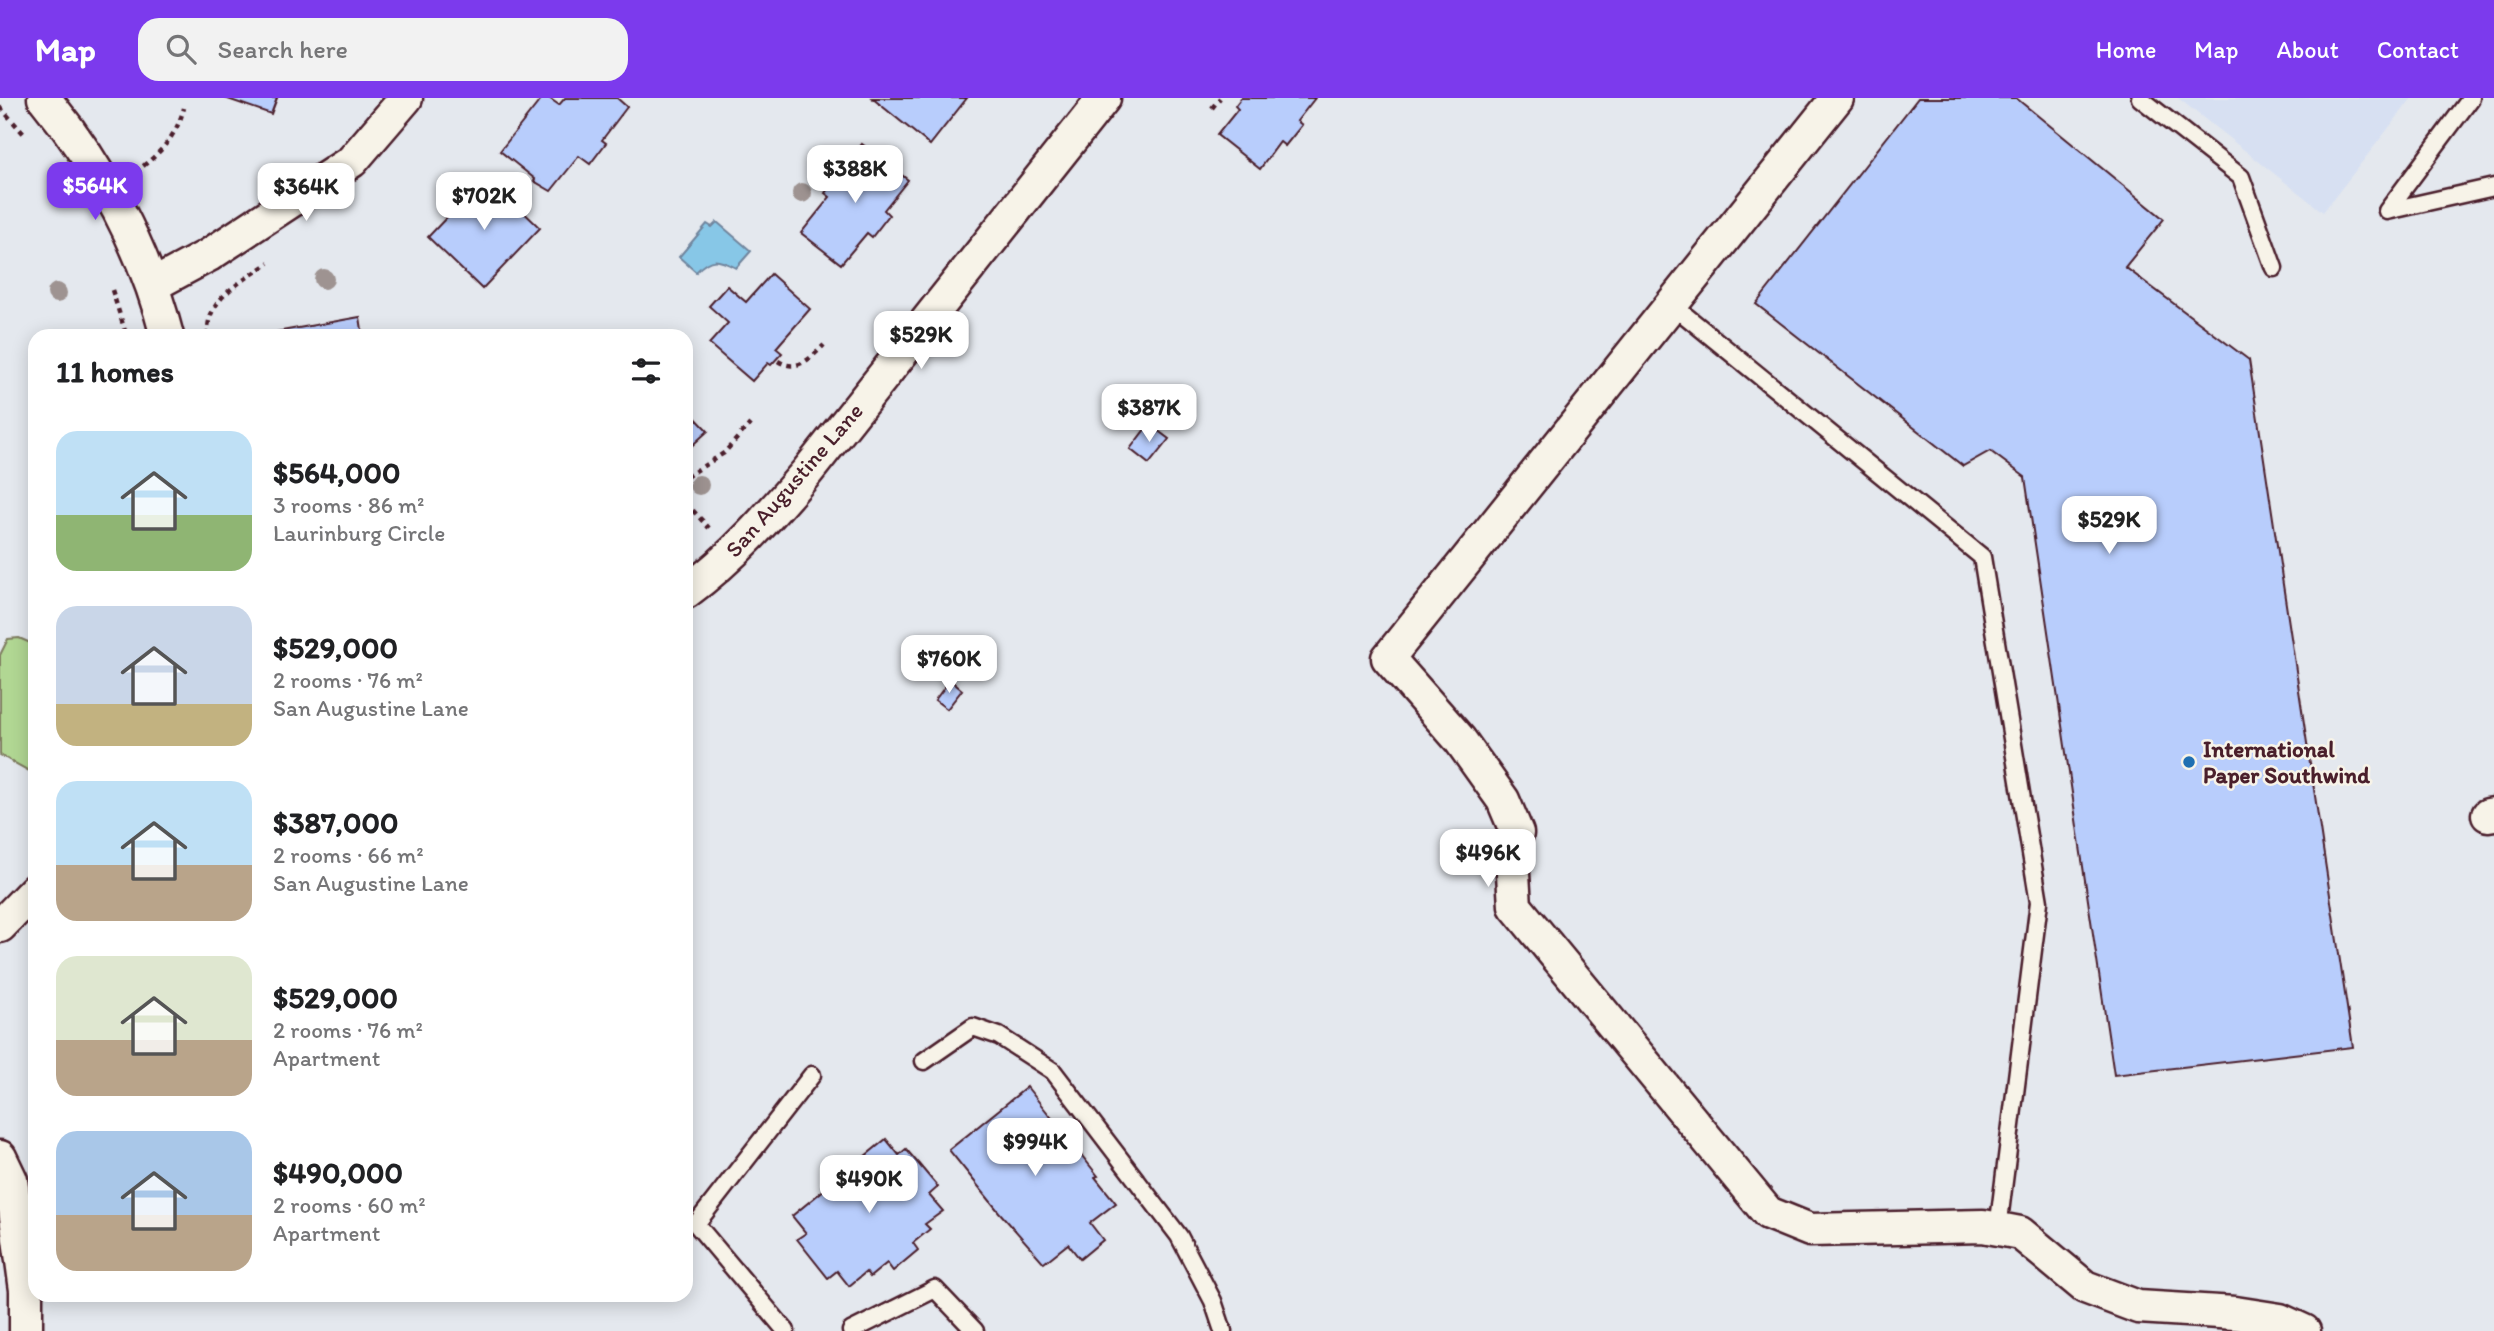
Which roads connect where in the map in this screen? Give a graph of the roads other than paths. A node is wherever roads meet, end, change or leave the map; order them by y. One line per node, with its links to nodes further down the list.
1 (44, 98): 9 (street)
2 (406, 98): 9 (street)
3 (1104, 98): 12 (street, San Augustine Lane)
4 (1837, 98): 10 (street)
5 (2140, 98): 8 (lane)
6 (2471, 98): 7 (lane)
7 (2494, 187)
8 (2274, 268)
9 (153, 285): 11 (street)
10 (1671, 304): 18 (lane); 18 (street)
11 (165, 329)
12 (693, 587)
13 (28, 897): 14 (street)
14 (0, 926)
15 (923, 1061): 23 (lane)
16 (812, 1075): 20 (lane)
17 (0, 1157): 19 (street)
18 (1998, 1229): 24 (street)
19 (26, 1331)
20 (786, 1331)
21 (851, 1331): 22 (lane)
22 (975, 1331)
23 (1223, 1331)
24 (2304, 1331)

